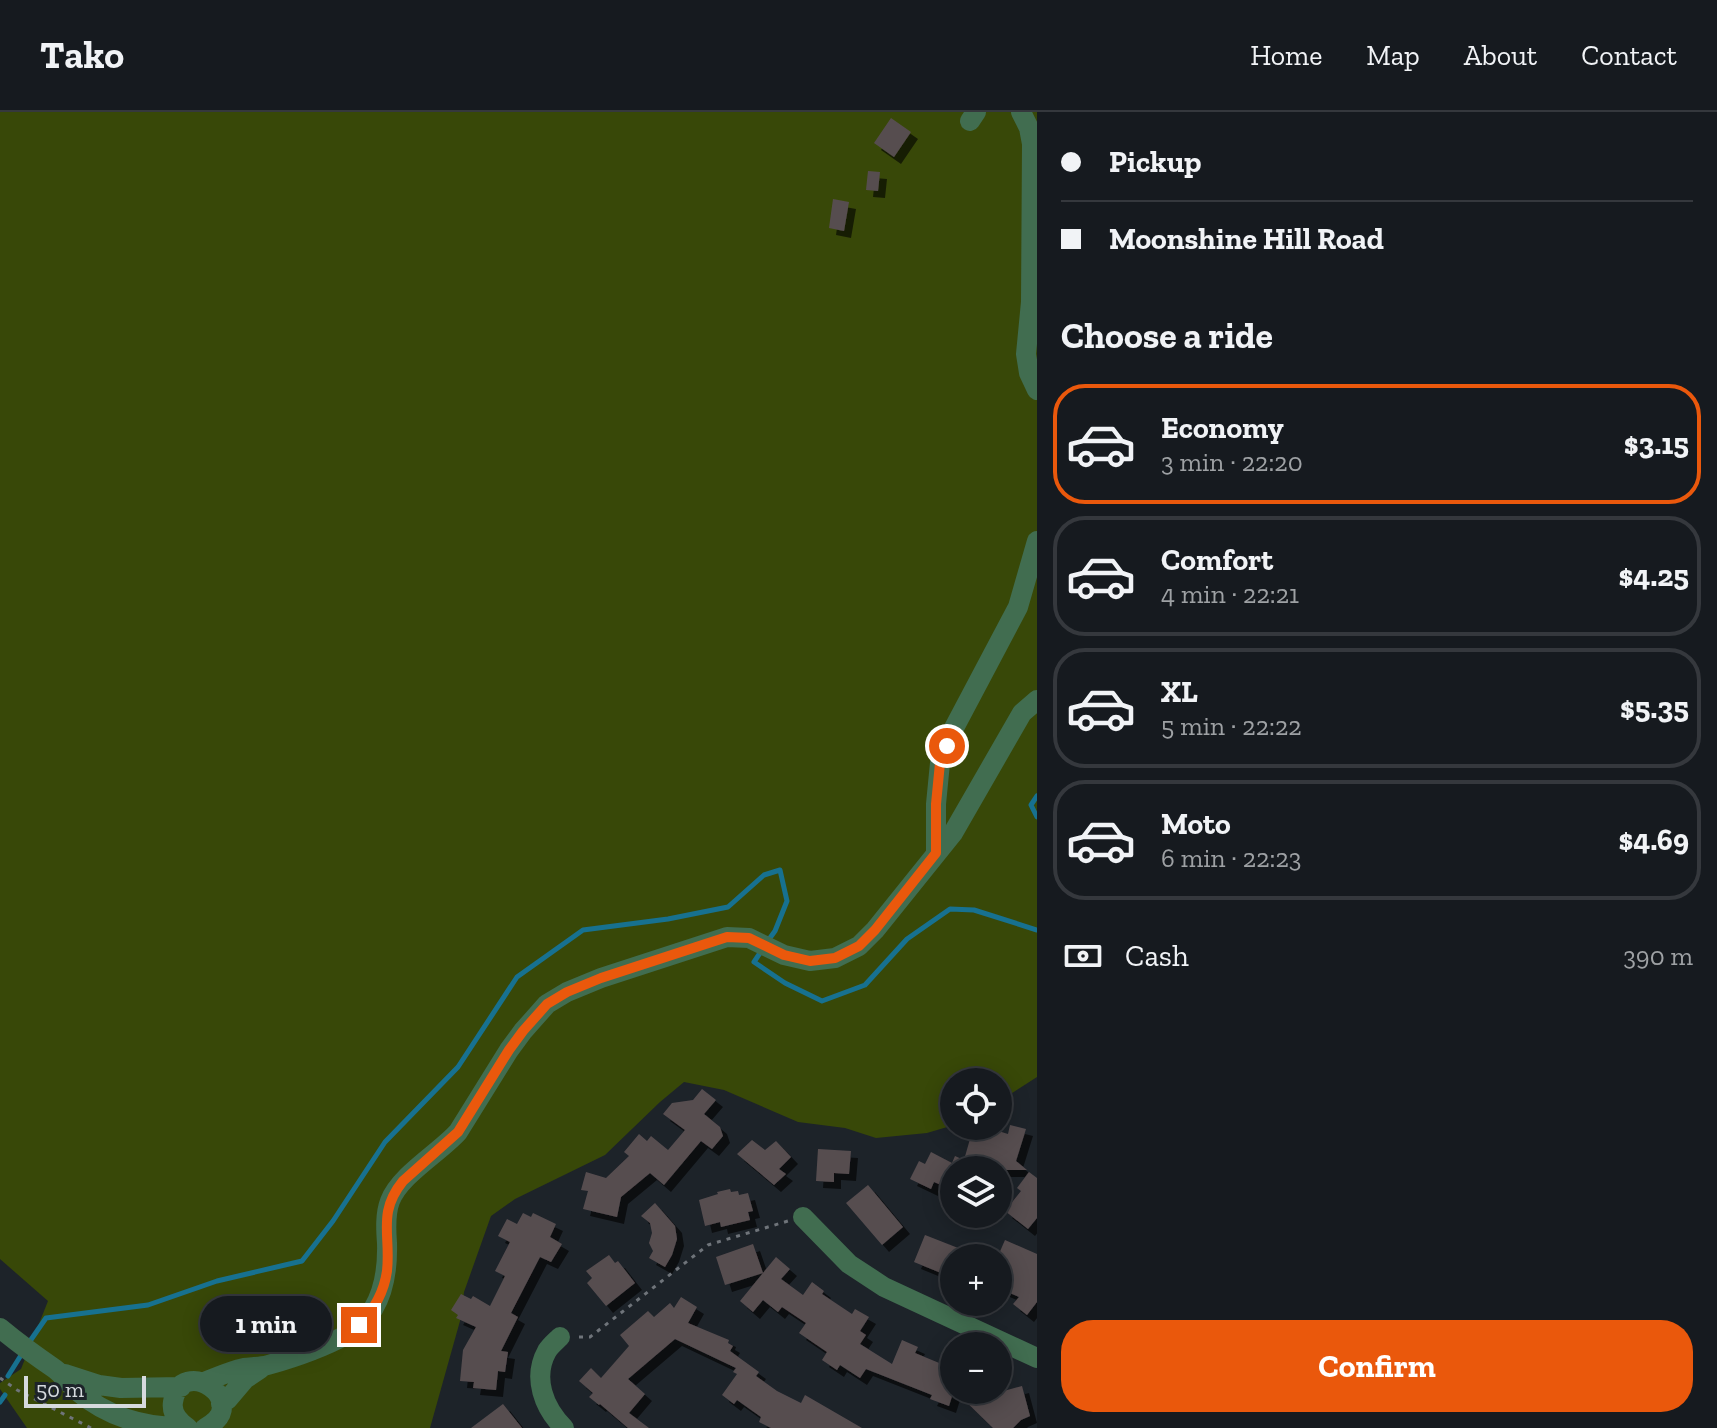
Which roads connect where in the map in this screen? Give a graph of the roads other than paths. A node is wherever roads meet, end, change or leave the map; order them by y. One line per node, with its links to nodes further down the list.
1 (1021, 112): 2 (street)
2 (1037, 390)
3 (1037, 541): 5 (street)
4 (1037, 700): 5 (street)
5 (936, 853): 10 (street)
6 (803, 1217): 9 (street)
7 (4, 1331): 11 (street)
8 (560, 1337): 18 (street)
9 (1037, 1358)
10 (267, 1365): 12 (street); 14 (street)
11 (51, 1367): 13 (street); 15 (street)
12 (204, 1382): 13 (street); 14 (street)
13 (181, 1387): 15 (street)
14 (221, 1407): 16 (street); 17 (street)
15 (187, 1428)
16 (205, 1428)
17 (234, 1428)
18 (564, 1428)

